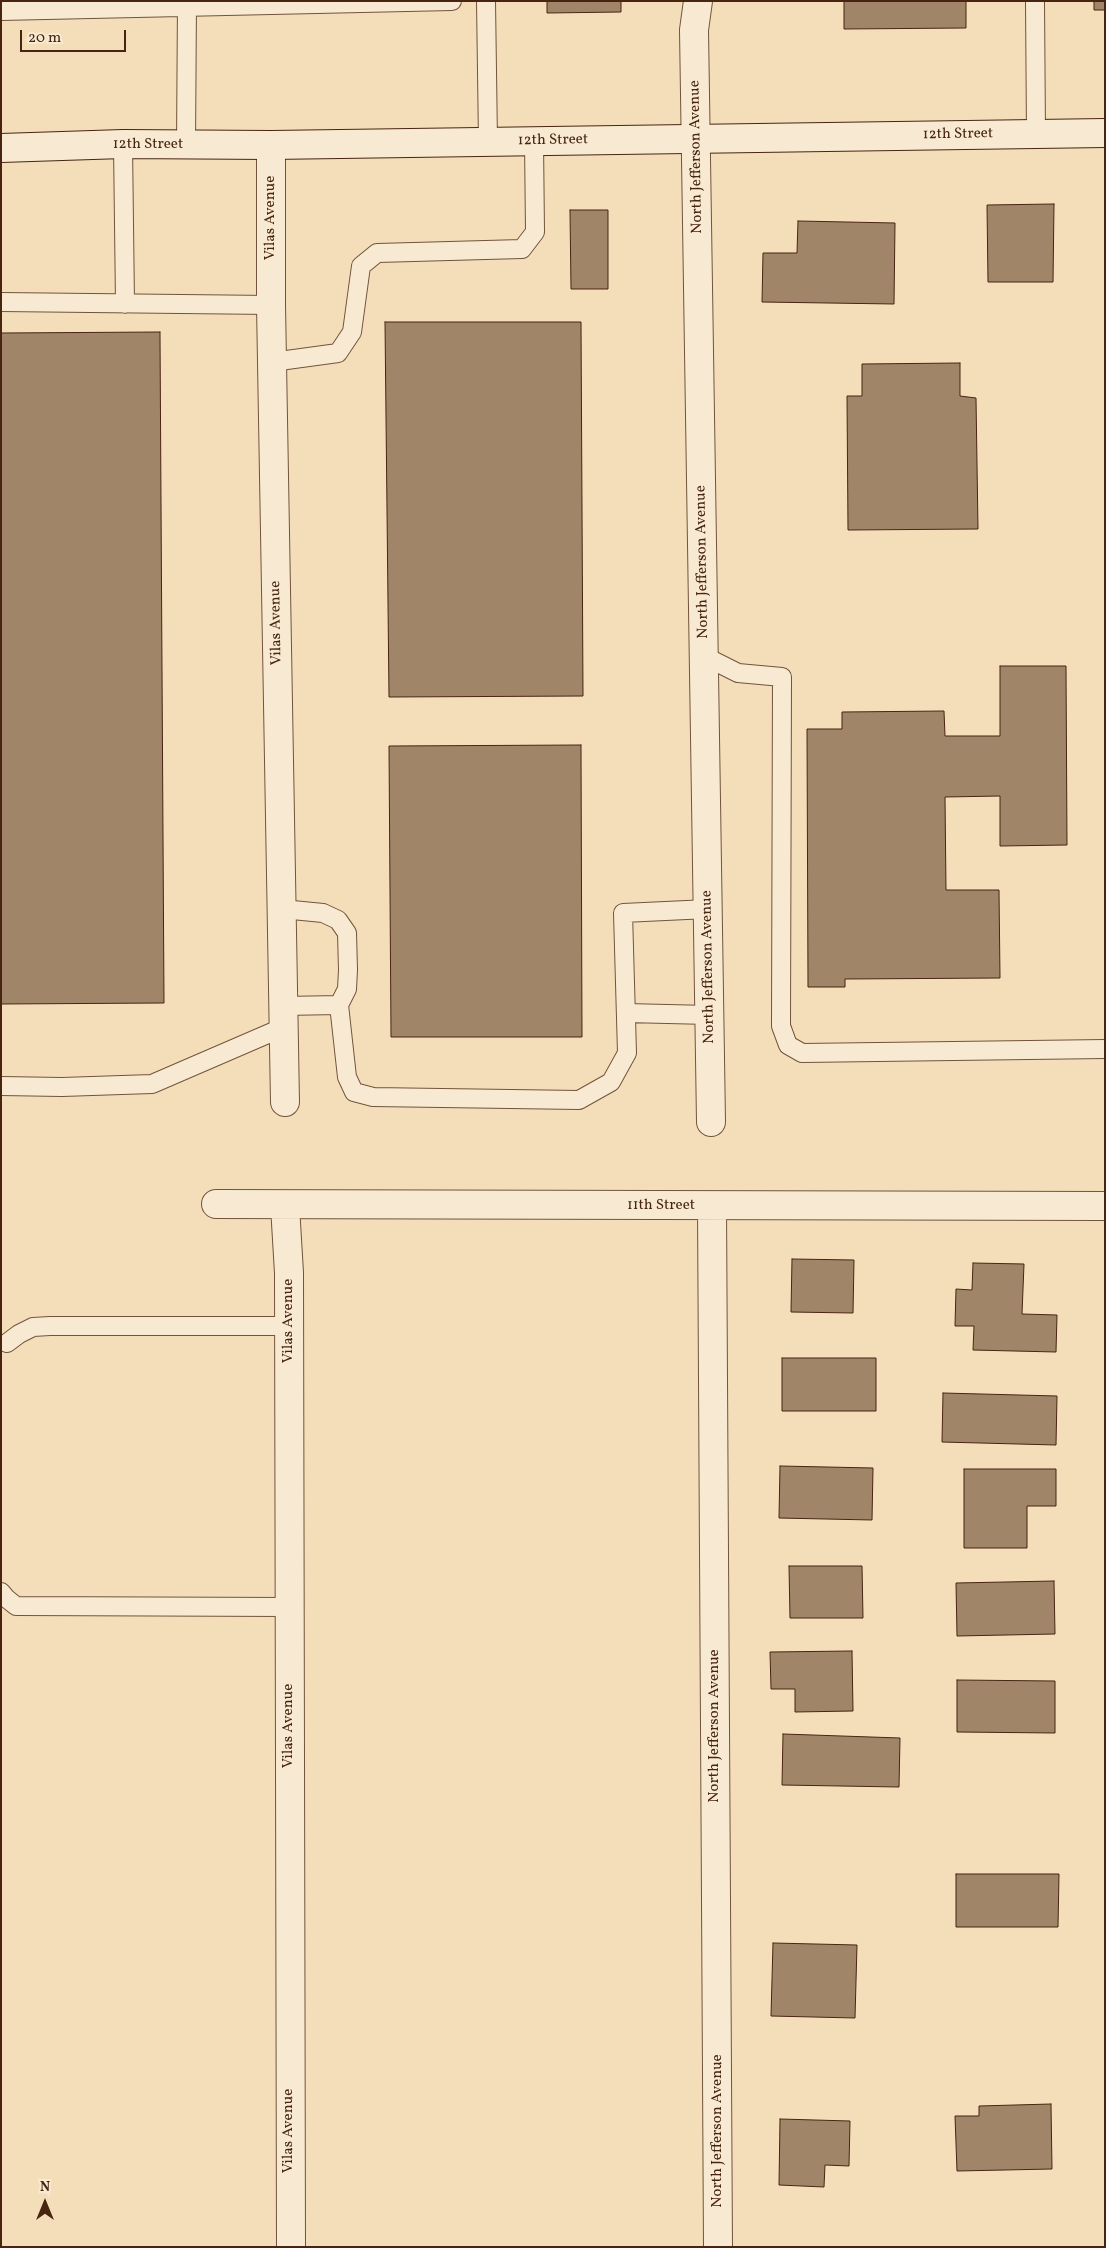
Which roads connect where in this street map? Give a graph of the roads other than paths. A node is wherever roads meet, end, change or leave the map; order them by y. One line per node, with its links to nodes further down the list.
1 (452, 1): 5 (lane)
2 (486, 1): 11 (lane)
3 (698, 1): 9 (street, North Jefferson Avenue)
4 (1035, 1): 8 (lane)
5 (188, 4): 6 (lane); 14 (lane)
6 (1, 11)
7 (1105, 133): 8 (street, 12th Street)
8 (1036, 134): 9 (street, 12th Street)
9 (697, 139): 10 (street, 12th Street); 20 (street, North Jefferson Avenue)
10 (534, 141): 11 (street, 12th Street); 19 (lane)
11 (488, 142): 13 (street, 12th Street)
12 (123, 144): 14 (street, 12th Street); 15 (street, 12th Street); 17 (lane)
13 (271, 145): 14 (street, 12th Street); 18 (street, Vilas Avenue)
14 (186, 146)
15 (1, 148)
16 (1, 302): 17 (lane)
17 (125, 304): 18 (lane)
18 (271, 305): 19 (street, Vilas Avenue)
19 (272, 362): 21 (street, Vilas Avenue)
20 (704, 656): 22 (street, North Jefferson Avenue); 27 (lane)
21 (282, 909): 23 (lane); 26 (street, Vilas Avenue)
22 (708, 909): 24 (lane); 25 (street, North Jefferson Avenue)
23 (339, 1004): 24 (lane); 26 (lane)
24 (626, 1013): 25 (lane)
25 (709, 1015): 30 (street, North Jefferson Avenue)
26 (284, 1016): 28 (lane); 29 (street, Vilas Avenue)
27 (1105, 1049)
28 (1, 1086)
29 (285, 1102)
30 (711, 1122)
31 (216, 1204): 32 (street, 11th Street)
32 (285, 1206): 33 (street, 11th Street); 35 (street, Vilas Avenue)
33 (712, 1206): 34 (street, 11th Street); 40 (street, North Jefferson Avenue)
34 (1105, 1206)
35 (289, 1326): 36 (lane); 38 (street, Vilas Avenue)
36 (8, 1343)
37 (1, 1592): 38 (lane)
38 (289, 1607): 39 (street, Vilas Avenue)
39 (291, 2247)
40 (718, 2247)

